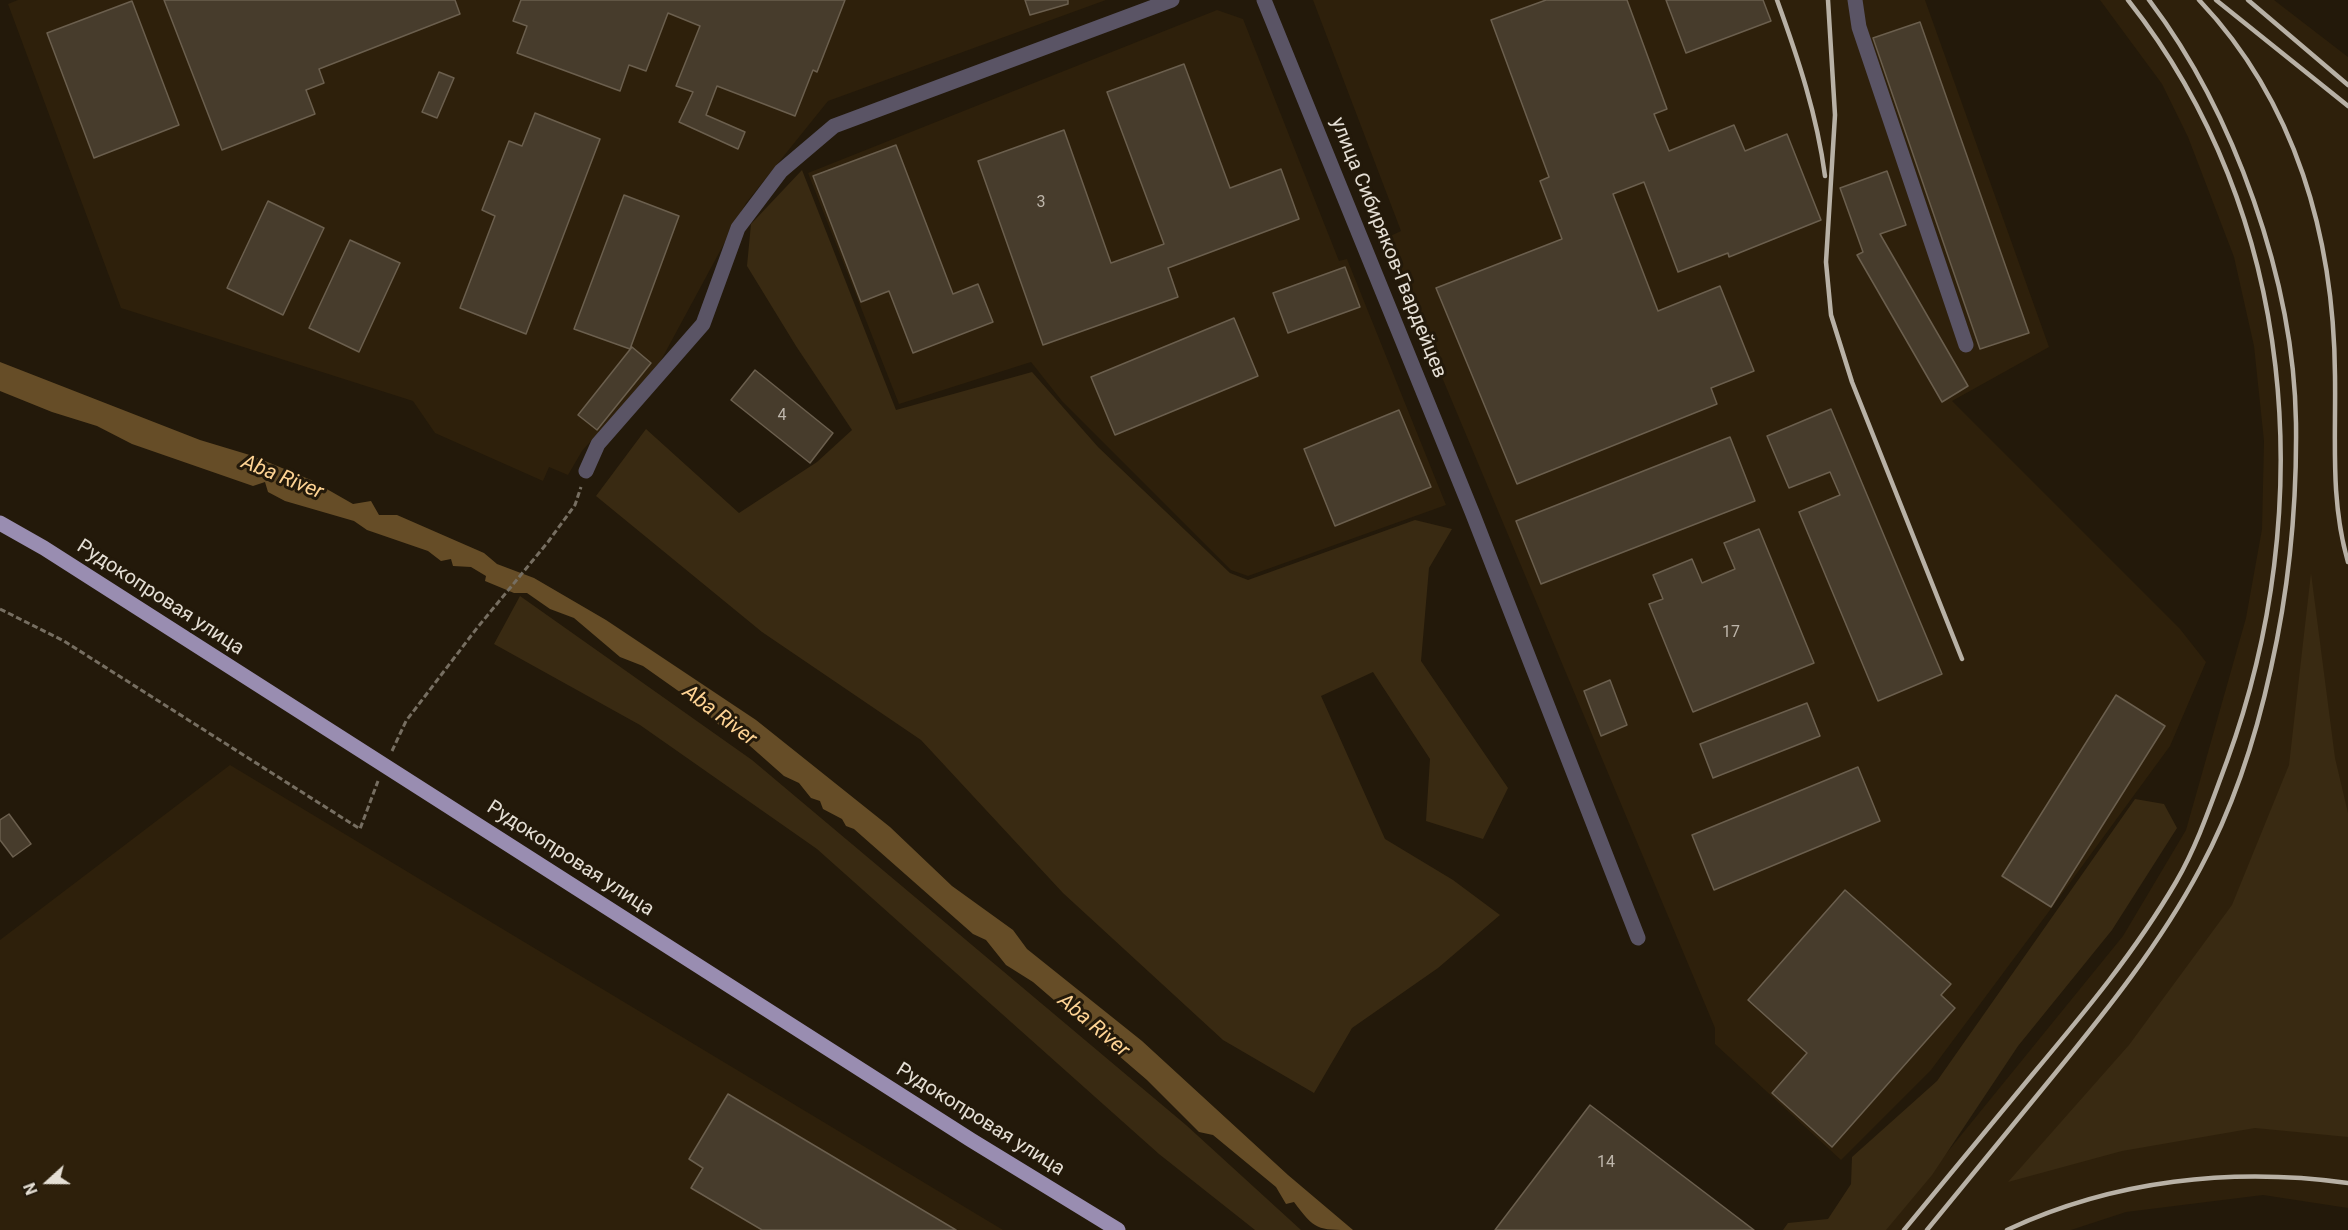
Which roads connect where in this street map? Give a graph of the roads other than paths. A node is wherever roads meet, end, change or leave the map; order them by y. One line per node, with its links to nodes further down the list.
1 (1172, 0): 5 (street)
2 (1264, 0): 7 (street, улица Сибиряков-Гвардейцев)
3 (1855, 0): 4 (street)
4 (1966, 345)
5 (586, 471)
6 (0, 523): 8 (main road, Рудокопровая улица)
7 (1638, 938)
8 (1118, 1230)

